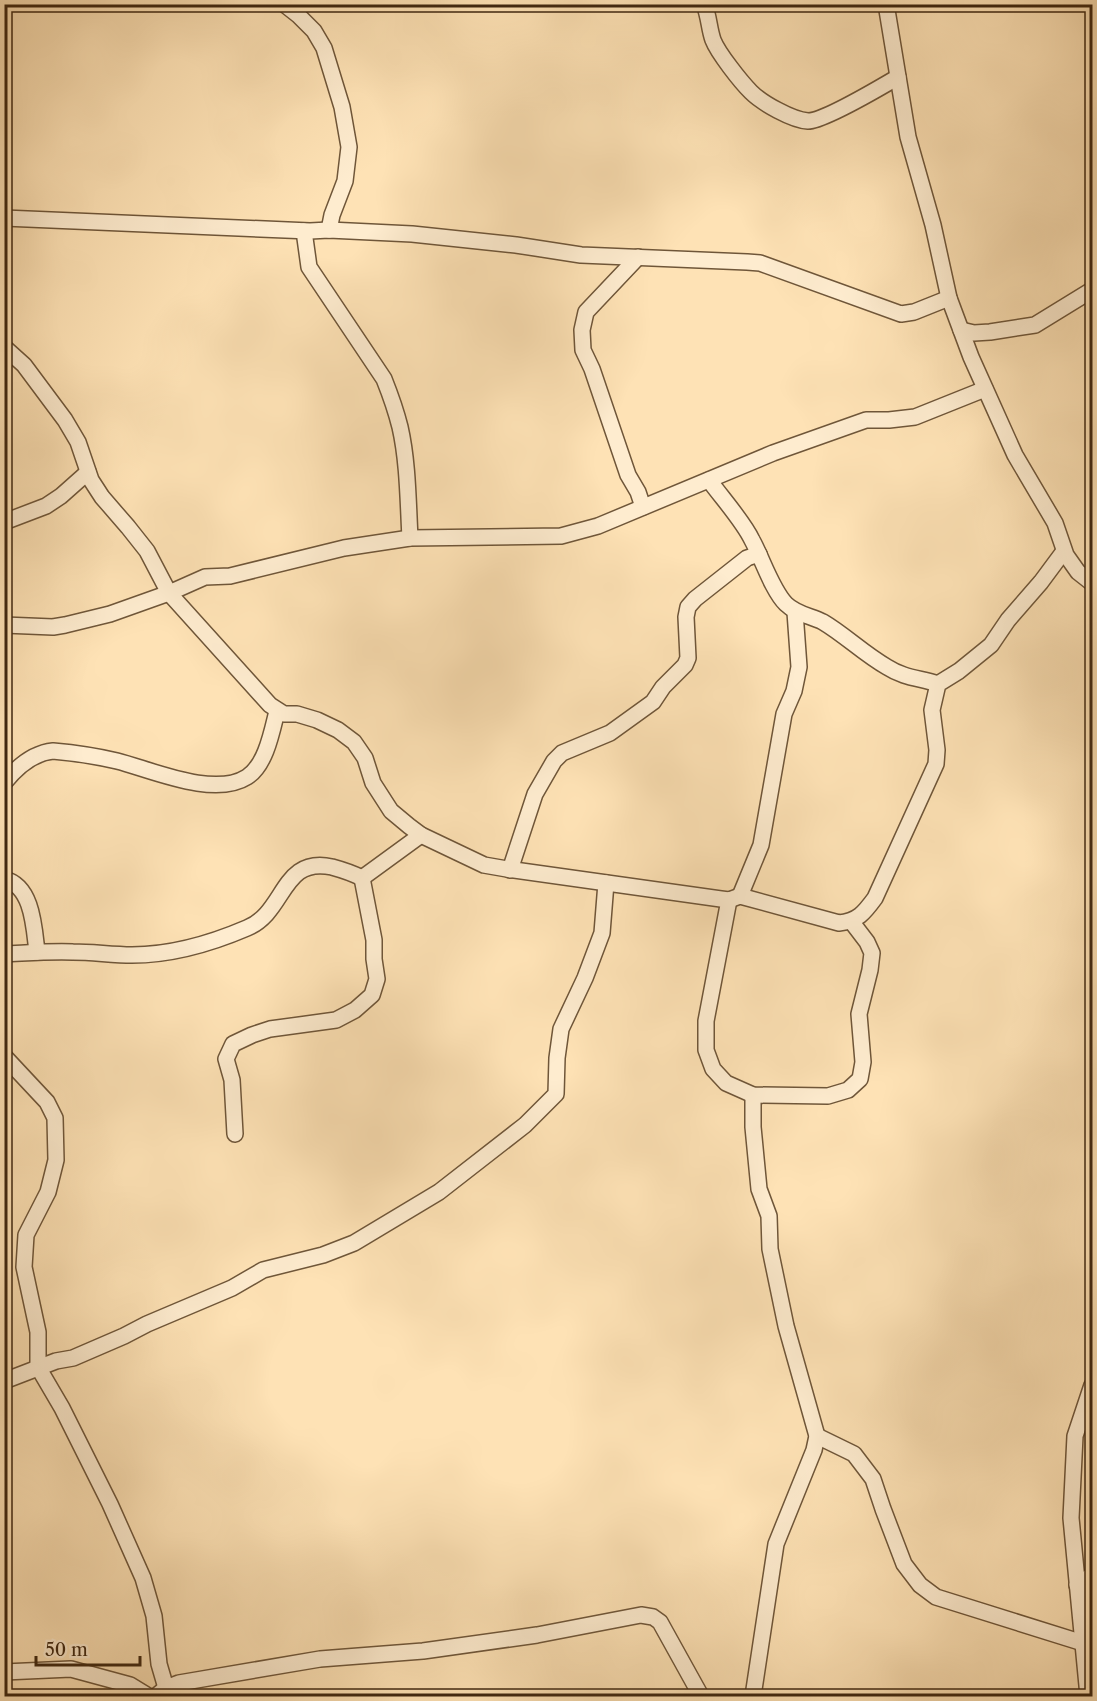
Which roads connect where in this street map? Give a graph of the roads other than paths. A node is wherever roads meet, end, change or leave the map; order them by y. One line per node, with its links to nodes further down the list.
1 (284, 4): 6 (street)
2 (704, 4): 4 (street)
3 (886, 4): 4 (street)
4 (898, 77): 10 (street)
5 (4, 218): 7 (street)
6 (329, 230): 7 (street); 8 (street)
7 (304, 231): 18 (street)
8 (638, 257): 10 (street); 16 (street)
9 (1092, 290): 11 (street)
10 (949, 298): 11 (street)
11 (961, 330): 13 (street)
12 (4, 347): 14 (street)
13 (985, 389): 15 (street); 19 (street)
14 (88, 472): 17 (street); 22 (street)
15 (709, 480): 16 (street); 20 (street)
16 (643, 507): 18 (street)
17 (4, 522)
18 (410, 538): 22 (street)
19 (1064, 551): 21 (street); 25 (street)
20 (759, 554): 23 (street); 29 (street)
21 (1092, 583)
22 (170, 593): 24 (street); 26 (street)
23 (795, 612): 25 (street); 33 (street)
24 (4, 626)
25 (938, 684): 34 (street)
26 (277, 711): 27 (street); 28 (street)
27 (4, 783)
28 (421, 835): 29 (street); 30 (street)
29 (510, 870): 32 (street)
30 (362, 878): 35 (street); 39 (street)
31 (4, 879): 35 (street)
32 (606, 883): 33 (street); 40 (street)
33 (734, 898): 34 (street); 38 (street)
34 (851, 921): 38 (street)
35 (37, 952): 36 (street)
36 (4, 954)
37 (4, 1056): 40 (street)
38 (753, 1095): 43 (street)
39 (235, 1134)
40 (38, 1367): 41 (street); 48 (street)
41 (4, 1381)
42 (1092, 1385): 45 (street)
43 (817, 1436): 46 (street); 51 (street)
44 (1092, 1575): 45 (street)
45 (1077, 1585): 46 (street)
46 (1083, 1643): 52 (street)
47 (4, 1672): 49 (street)
48 (161, 1692): 50 (street)
49 (148, 1696)
50 (701, 1696)
51 (753, 1696)
52 (1088, 1696)

